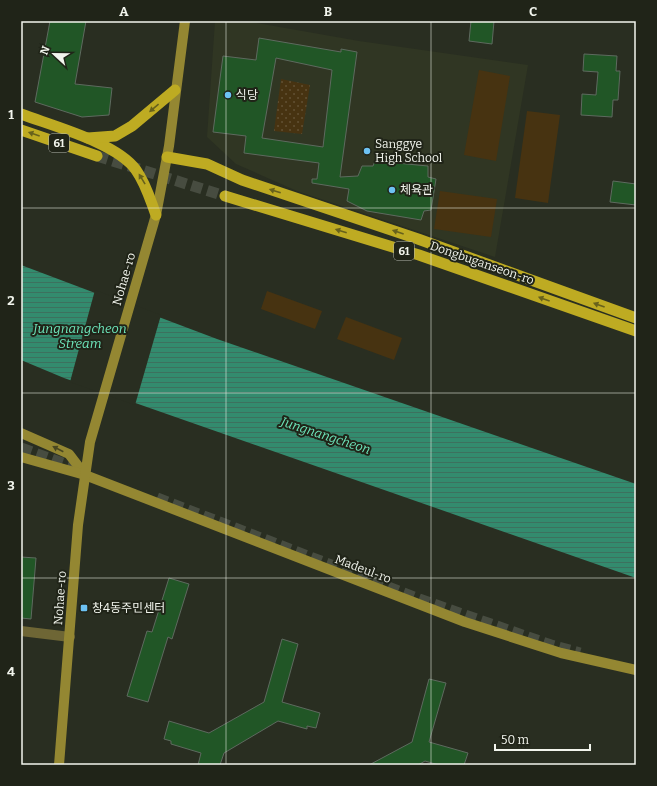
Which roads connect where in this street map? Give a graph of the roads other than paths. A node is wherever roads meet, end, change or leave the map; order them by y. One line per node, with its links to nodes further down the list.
1 (185, 21): 2 (main road, Nohae-ro)
2 (176, 90): 5 (highway, one-way to 5); 7 (main road, Nohae-ro)
3 (21, 114): 5 (highway)
4 (21, 130): 6 (highway, 61, one-way to 4)
5 (85, 138): 9 (highway, one-way to 5)
6 (97, 156)
7 (167, 157): 9 (main road, Nohae-ro); 10 (highway, one-way to 7)
8 (225, 196): 11 (highway, Dongbuganseon-ro / 61, one-way to 8)
9 (156, 216): 14 (main road, Nohae-ro)
10 (636, 318)
11 (636, 331)
12 (21, 433): 14 (main road, Madeul-ro, one-way to 12)
13 (21, 457): 14 (main road, Madeul-ro)
14 (86, 475): 16 (main road, Nohae-ro); 17 (main road, Madeul-ro)
15 (21, 631): 16 (street, Nohae-ro)
16 (70, 637): 18 (main road, Nohae-ro)
17 (636, 670)
18 (59, 765)

